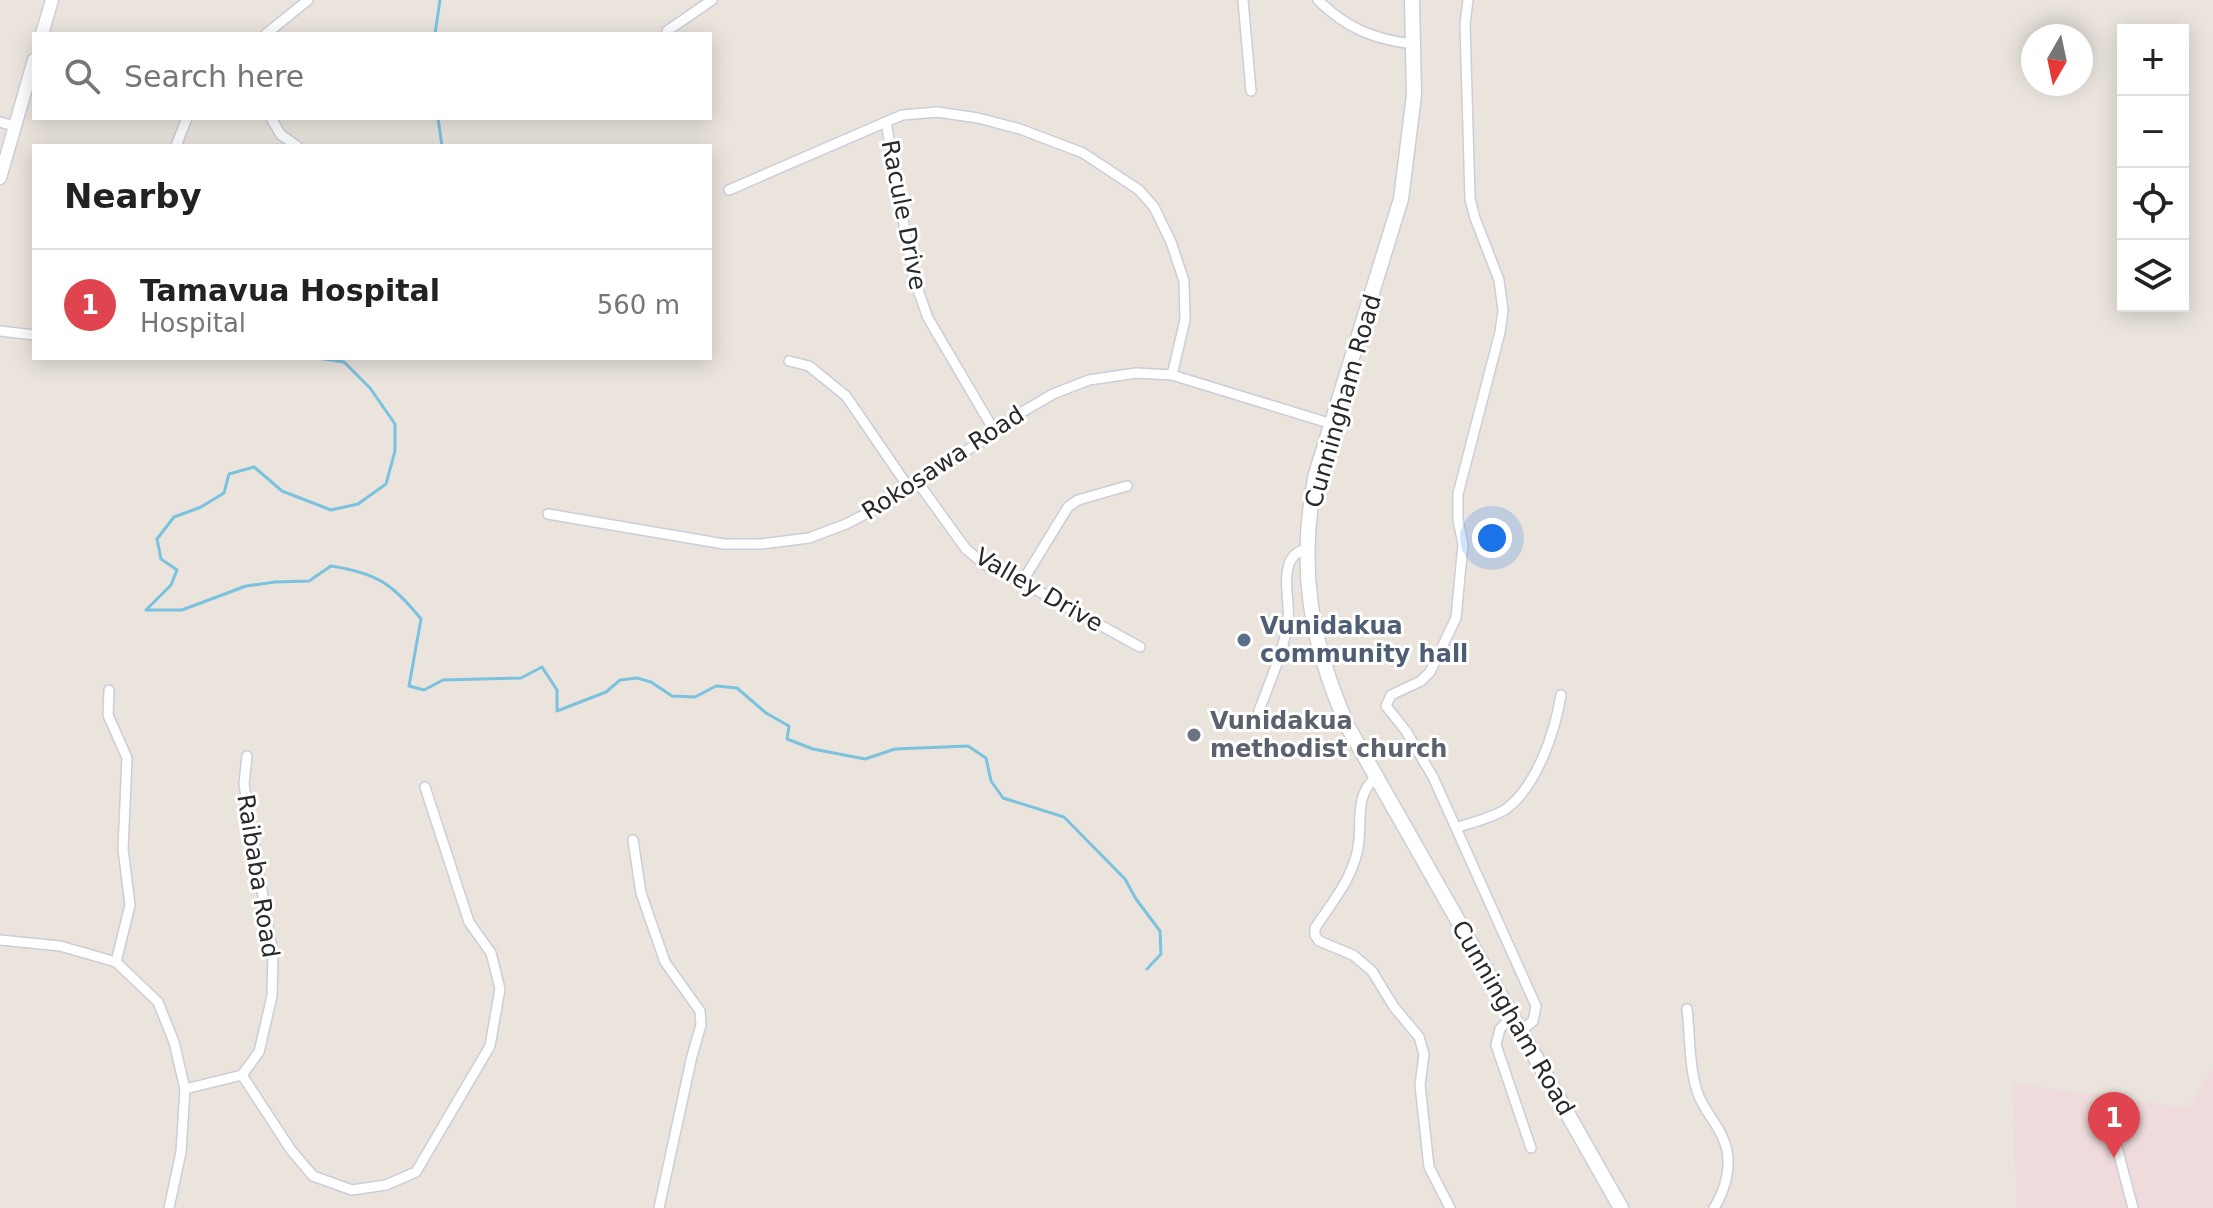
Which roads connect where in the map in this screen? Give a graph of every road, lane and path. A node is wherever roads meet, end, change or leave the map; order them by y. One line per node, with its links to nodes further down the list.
1 (52, 0): 9 (street)
2 (308, 0): 10 (street)
3 (712, 0): 8 (street)
4 (1243, 0): 13 (street)
5 (1318, 0): 11 (street)
6 (1412, 0): 11 (main road, Cunningham Road)
7 (1468, 0): 41 (street)
8 (667, 31)
9 (43, 32)
10 (268, 32)
11 (1414, 44): 27 (main road, Cunningham Road)
12 (32, 67): 18 (street)
13 (1251, 91)
14 (186, 120): 19 (street)
15 (272, 120): 20 (street)
16 (0, 122): 18 (street)
17 (886, 122): 22 (street); 26 (street); 28 (street, Racule Drive)
18 (14, 126): 21 (street)
19 (177, 144)
20 (294, 144)
21 (0, 178)
22 (729, 190)
23 (0, 331): 24 (street)
24 (32, 335)
25 (789, 361): 29 (street, Valley Drive)
26 (1172, 375): 27 (street, Rokosawa Road); 28 (street, Rokosawa Road)
27 (1332, 424): 32 (main road, Cunningham Road)
28 (995, 432): 29 (street, Rokosawa Road)
29 (914, 486): 31 (street, Rokosawa Road); 33 (street, Valley Drive)
30 (1127, 486): 33 (street)
31 (548, 514)
32 (1307, 549): 37 (street); 39 (main road, Cunningham Road)
33 (1022, 582): 34 (street, Valley Drive)
34 (1140, 647)
35 (109, 690): 44 (street)
36 (1561, 695): 41 (street)
37 (1257, 716)
38 (247, 756): 48 (street, Raibaba Road)
39 (1376, 777): 46 (main road, Cunningham Road); 54 (street)
40 (425, 787): 48 (street)
41 (1458, 827): 47 (street)
42 (633, 840): 53 (street)
43 (0, 940): 44 (street)
44 (116, 962): 49 (street)
45 (1687, 1009): 56 (street)
46 (1511, 1017): 47 (main road, Cunningham Road); 51 (street)
47 (1520, 1032): 55 (main road, Cunningham Road)
48 (242, 1075): 49 (street)
49 (185, 1089): 52 (street)
50 (2109, 1117): 57 (street)
51 (1531, 1148)
52 (169, 1208)
53 (659, 1208)
54 (1450, 1208)
55 (1621, 1208)
56 (1714, 1208)
57 (2133, 1208)

